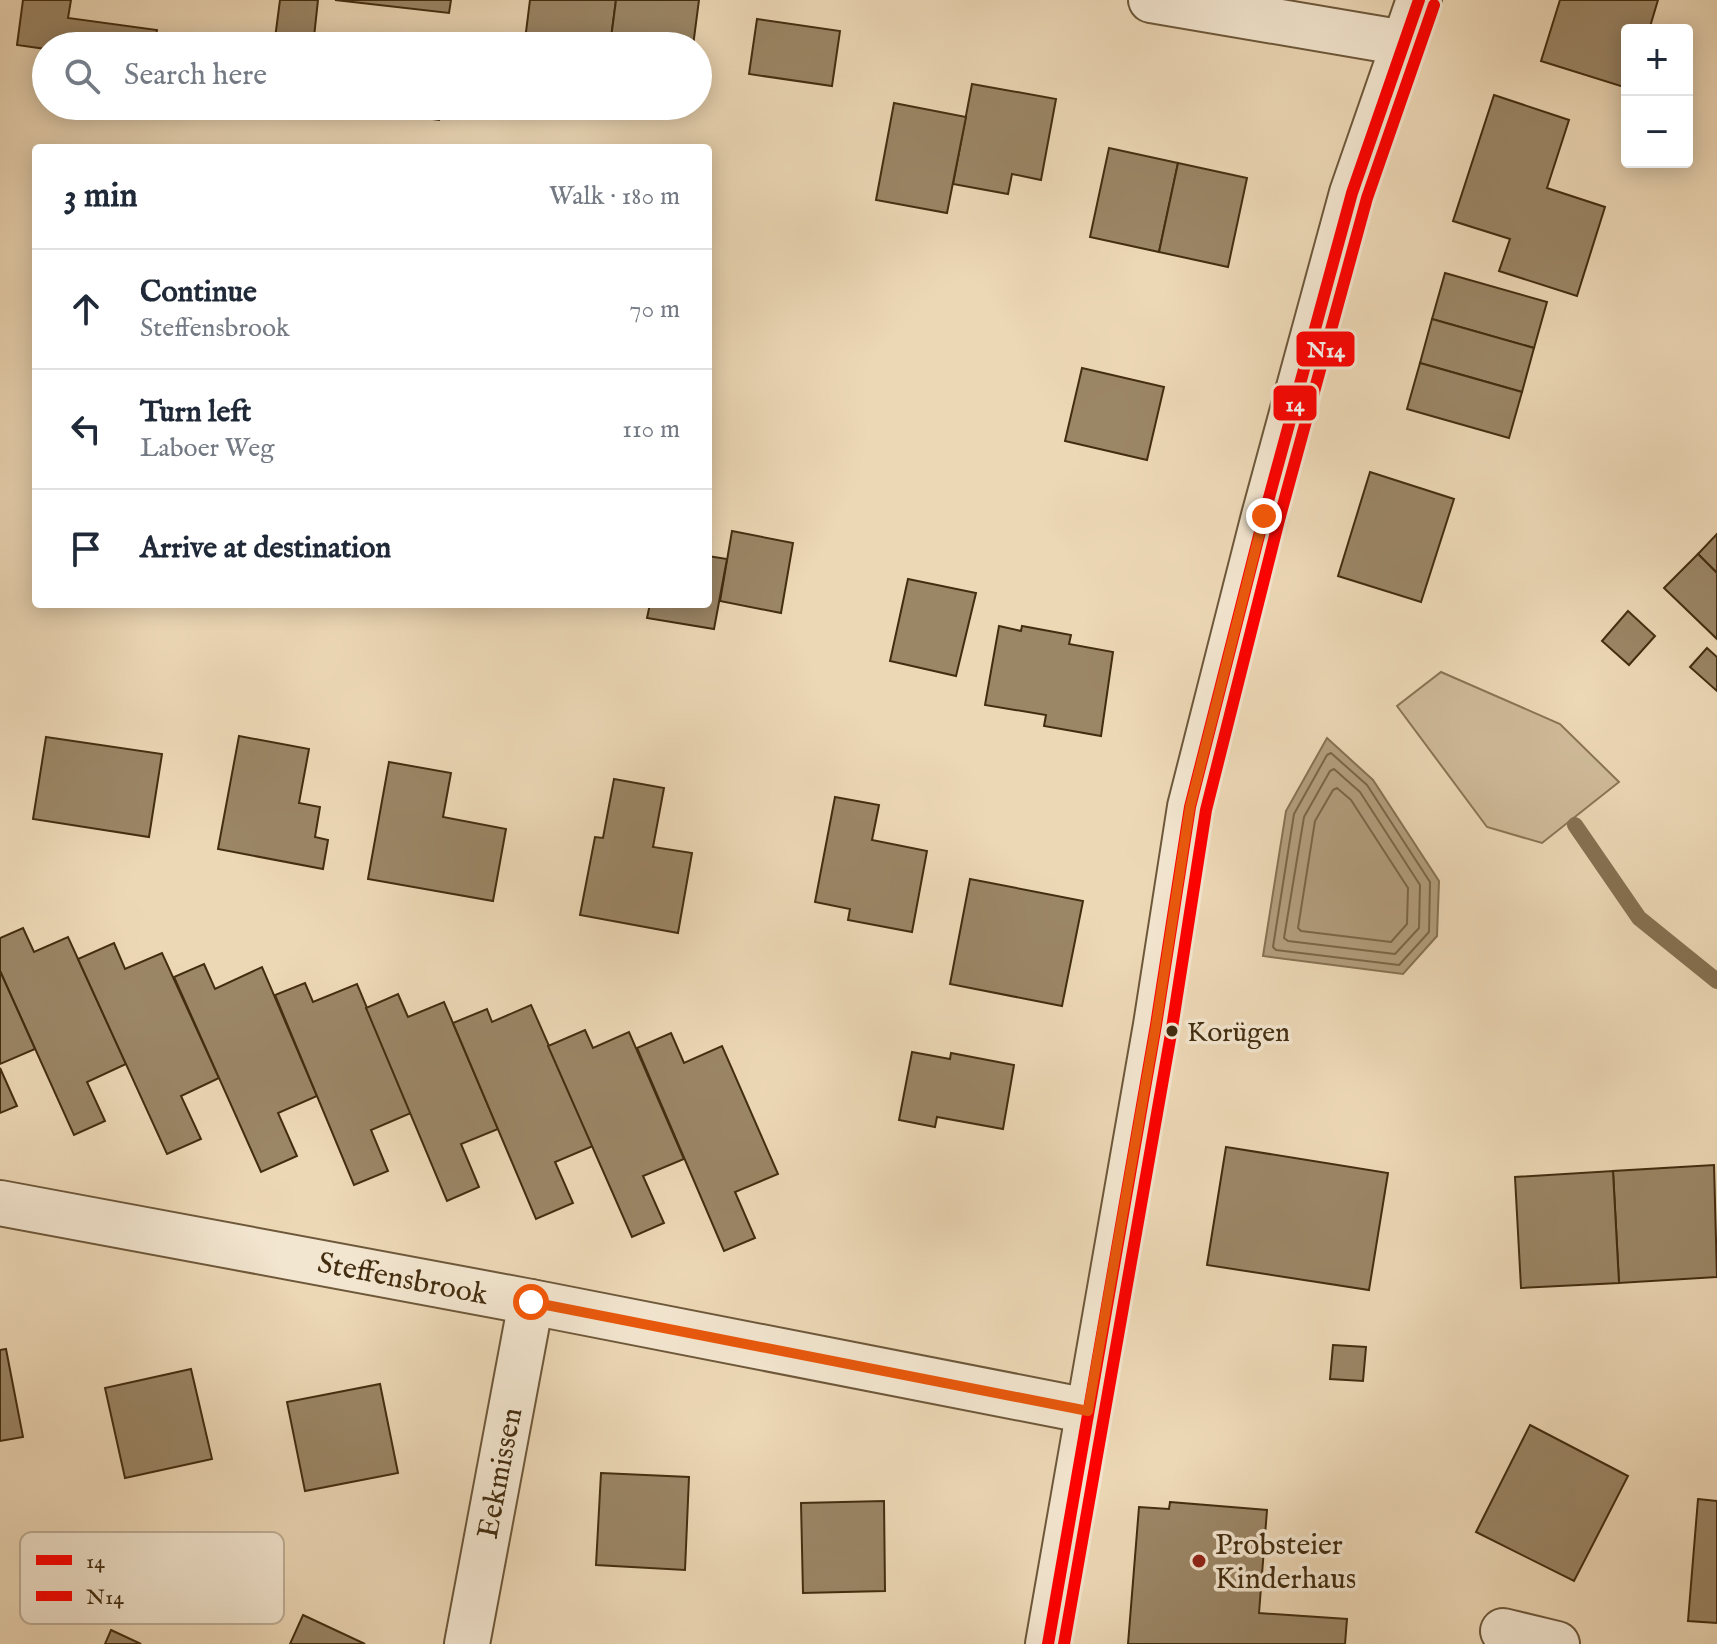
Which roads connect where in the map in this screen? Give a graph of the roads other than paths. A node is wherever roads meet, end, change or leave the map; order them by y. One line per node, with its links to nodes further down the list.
1 (1151, 0): 3 (street)
2 (1419, 0): 3 (street)
3 (1404, 43): 6 (street)
4 (0, 1203): 5 (street, Steffensbrook)
5 (531, 1302): 6 (street, Steffensbrook); 8 (street, Eekmissen)
6 (1088, 1411): 9 (street)
7 (1503, 1631): 10 (street)
8 (467, 1644)
9 (1048, 1644)
10 (1557, 1644)

